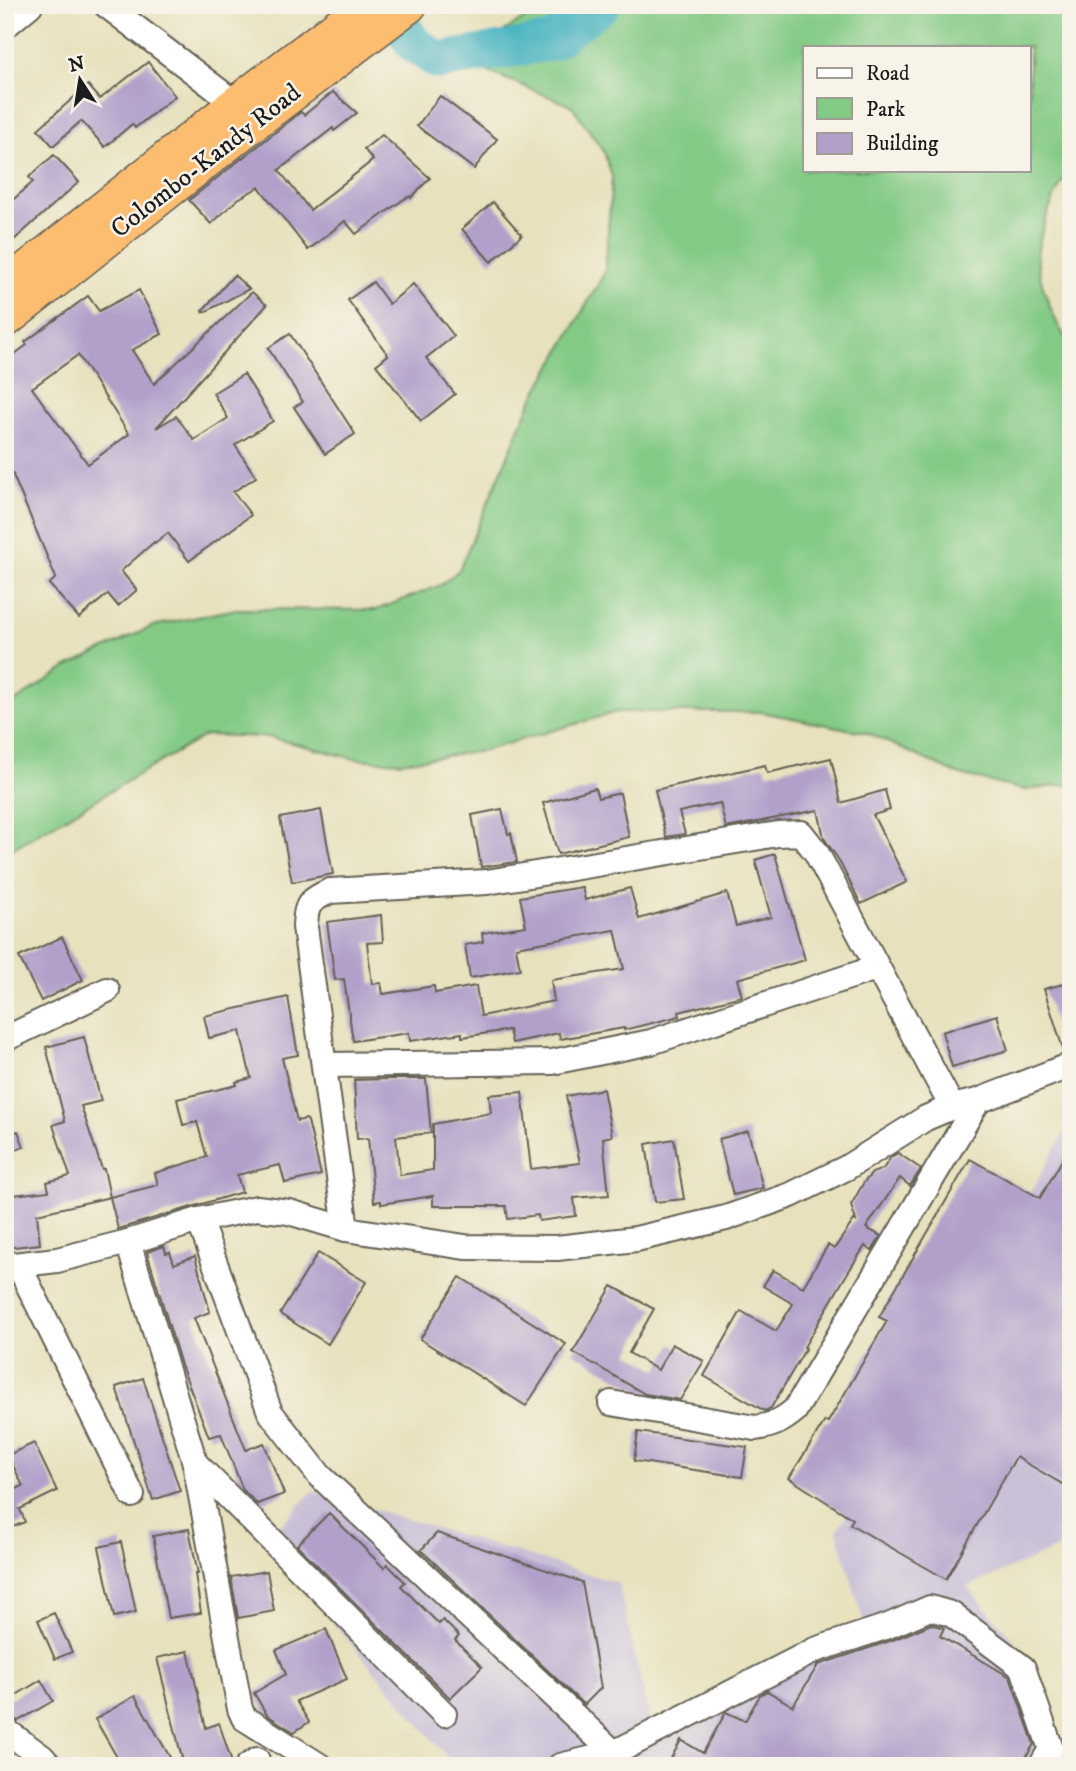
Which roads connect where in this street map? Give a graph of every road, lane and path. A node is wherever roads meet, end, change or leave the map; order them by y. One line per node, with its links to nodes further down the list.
1 (30, 5): 5 (street)
2 (106, 5): 6 (street)
3 (410, 5): 4 (highway, Colombo-Kandy Road)
4 (361, 19): 6 (highway, Colombo-Kandy Road)
5 (5, 26)
6 (246, 113): 7 (highway, Colombo-Kandy Road); 8 (highway, Colombo-Kandy Road)
7 (5, 287)
8 (5, 320)
9 (876, 968): 12 (street); 12 (street); 15 (street)
10 (107, 990): 11 (street)
11 (5, 1039)
12 (326, 1065): 17 (street)
13 (1071, 1065): 14 (street)
14 (978, 1101): 15 (street); 20 (street)
15 (952, 1107): 17 (street)
16 (199, 1220): 17 (street); 18 (street); 25 (street)
17 (346, 1229)
18 (128, 1242): 19 (street); 21 (street)
19 (12, 1266): 22 (street)
20 (611, 1403)
21 (195, 1463): 23 (street); 27 (street)
22 (131, 1495)
23 (444, 1714)
24 (5, 1730): 26 (street)
25 (617, 1759): 28 (street); 29 (street)
26 (50, 1766)
27 (320, 1766)
28 (560, 1766)
29 (1041, 1766)

